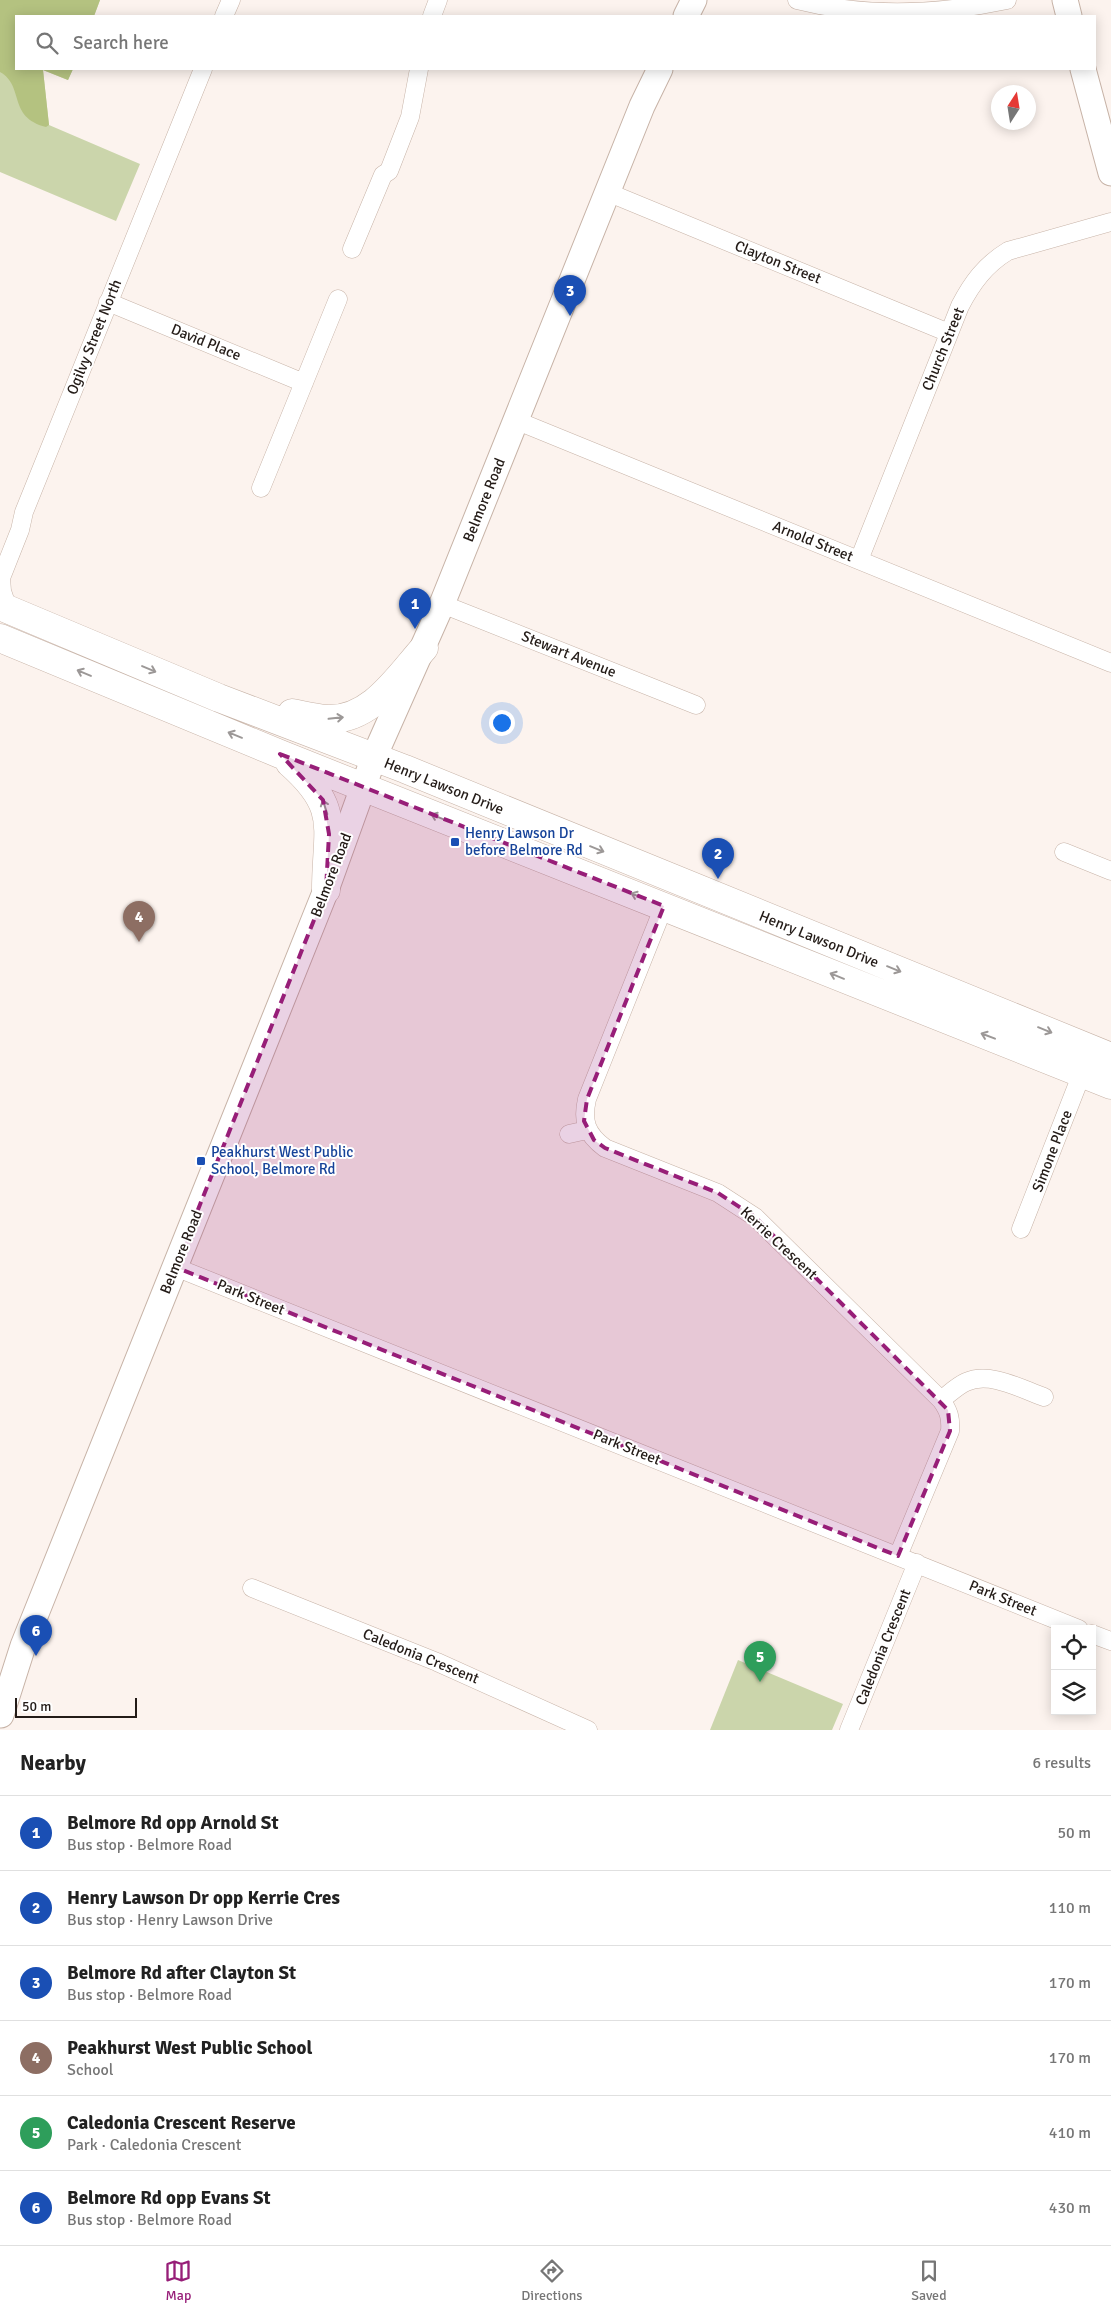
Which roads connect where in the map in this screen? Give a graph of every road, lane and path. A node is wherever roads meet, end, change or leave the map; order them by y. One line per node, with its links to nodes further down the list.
1 (230, 0): 8 (street)
2 (438, 0): 9 (street)
3 (676, 0): 10 (street)
4 (694, 0): 11 (street)
5 (797, 0): 6 (street)
6 (1007, 0)
7 (1065, 0): 12 (street)
8 (224, 15)
9 (432, 15)
10 (670, 15)
11 (686, 15)
12 (1069, 15)
13 (203, 70): 24 (street, Ogilvy Street North)
14 (418, 70): 22 (street)
15 (654, 70): 18 (street, Belmore Road)
16 (660, 70): 18 (street, Belmore Road)
17 (1083, 70): 19 (street)
18 (642, 106): 20 (street, Belmore Road)
19 (1111, 173)
20 (607, 192): 25 (street, Clayton Street); 27 (street, Belmore Road)
21 (1111, 222): 25 (street, Church Street)
22 (352, 249)
23 (338, 299): 26 (street)
24 (108, 302): 26 (street, David Place); 31 (street, Ogilvy Street North)
25 (949, 333): 29 (street, Church Street)
26 (304, 383): 28 (street)
27 (515, 420): 29 (street, Arnold Street); 30 (street, Belmore Road)
28 (261, 488)
29 (859, 560): 34 (street, Arnold Street)
30 (442, 604): 33 (street, Belmore Road); 36 (street, Stewart Avenue)
31 (4, 607): 35 (main road, Henry Lawson Drive, one-way to 35)
32 (0, 638): 37 (main road, Henry Lawson Drive, one-way to 32)
33 (424, 648): 35 (main road, one-way to 33); 38 (street, Belmore Road)
34 (1111, 663)
35 (219, 698): 38 (main road, Henry Lawson Drive)
36 (696, 705)
37 (280, 754): 39 (main road, Henry Lawson Drive); 42 (main road, one-way to 37)
38 (374, 757): 39 (street, Belmore Road); 44 (main road, Henry Lawson Drive, one-way to 44)
39 (364, 787): 42 (street, Belmore Road); 43 (main road, Henry Lawson Drive, one-way to 39)
40 (1064, 852): 41 (street)
41 (1111, 871)
42 (326, 890): 50 (street, Belmore Road)
43 (664, 906): 45 (main road, Henry Lawson Drive, one-way to 43); 47 (street)
44 (1110, 1052)
45 (1082, 1073): 46 (main road, Henry Lawson Drive); 49 (street, Simone Place)
46 (1111, 1085)
47 (588, 1130): 48 (street); 52 (street, Kerrie Crescent)
48 (570, 1134)
49 (1021, 1229)
50 (175, 1267): 53 (street, Park Street); 59 (street, Belmore Road)
51 (1044, 1397): 52 (street)
52 (941, 1400): 53 (street, Kerrie Crescent)
53 (898, 1556): 54 (street, Park Street)
54 (917, 1564): 56 (street, Park Street); 63 (street, Caledonia Crescent)
55 (252, 1588): 62 (street, Caledonia Crescent)
56 (1070, 1625)
57 (1096, 1635): 58 (street)
58 (1111, 1641)
59 (23, 1646): 60 (street, Belmore Road); 61 (street, Belmore Road)
60 (0, 1684)
61 (0, 1719)
62 (588, 1730)
63 (849, 1730)

